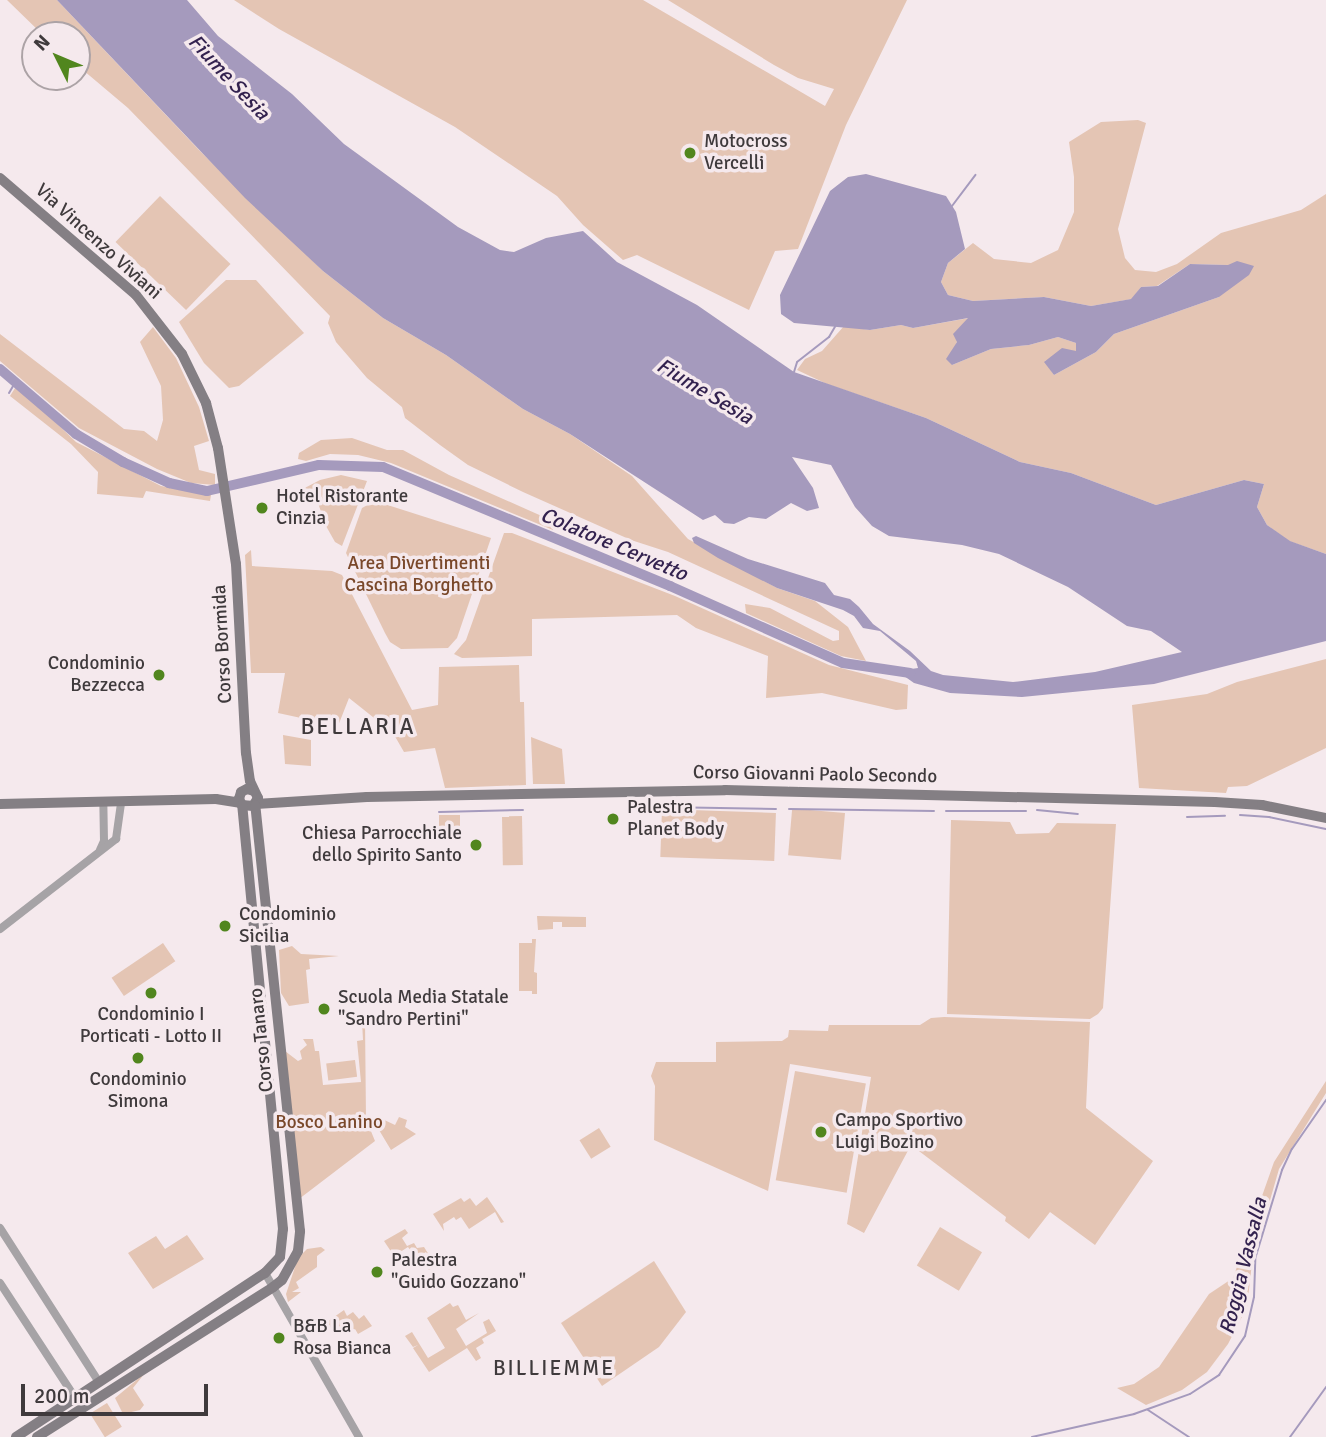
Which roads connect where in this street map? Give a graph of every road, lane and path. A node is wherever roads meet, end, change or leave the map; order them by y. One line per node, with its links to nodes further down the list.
1 (0, 178): 2 (main road, Via Vincenzo Viviani)
2 (230, 534): 3 (main road, Corso Bormida)
3 (246, 753): 4 (main road, Corso Bormida); 5 (main road, Corso Bormida)
4 (255, 798): 5 (main road); 5 (main road); 9 (main road, Corso Giovanni Paolo Secondo); 12 (main road, Corso Bormida)
5 (241, 799): 7 (main road); 13 (main road, Corso Bormida)
6 (103, 802): 7 (main road); 8 (main road); 10 (street)
7 (121, 802): 10 (street)
8 (0, 804)
9 (1326, 818)
10 (96, 855): 11 (street)
11 (0, 929)
12 (271, 949): 17 (main road, Corso Tanaro)
13 (258, 950): 15 (main road, Corso Tanaro)
14 (0, 1228): 18 (street)
15 (265, 1273): 17 (street); 18 (main road)
16 (0, 1283): 19 (street)
17 (273, 1287): 21 (main road); 22 (street)
18 (99, 1382): 19 (main road)
19 (76, 1399): 20 (main road)
20 (16, 1437)
21 (37, 1437)
22 (359, 1437)

